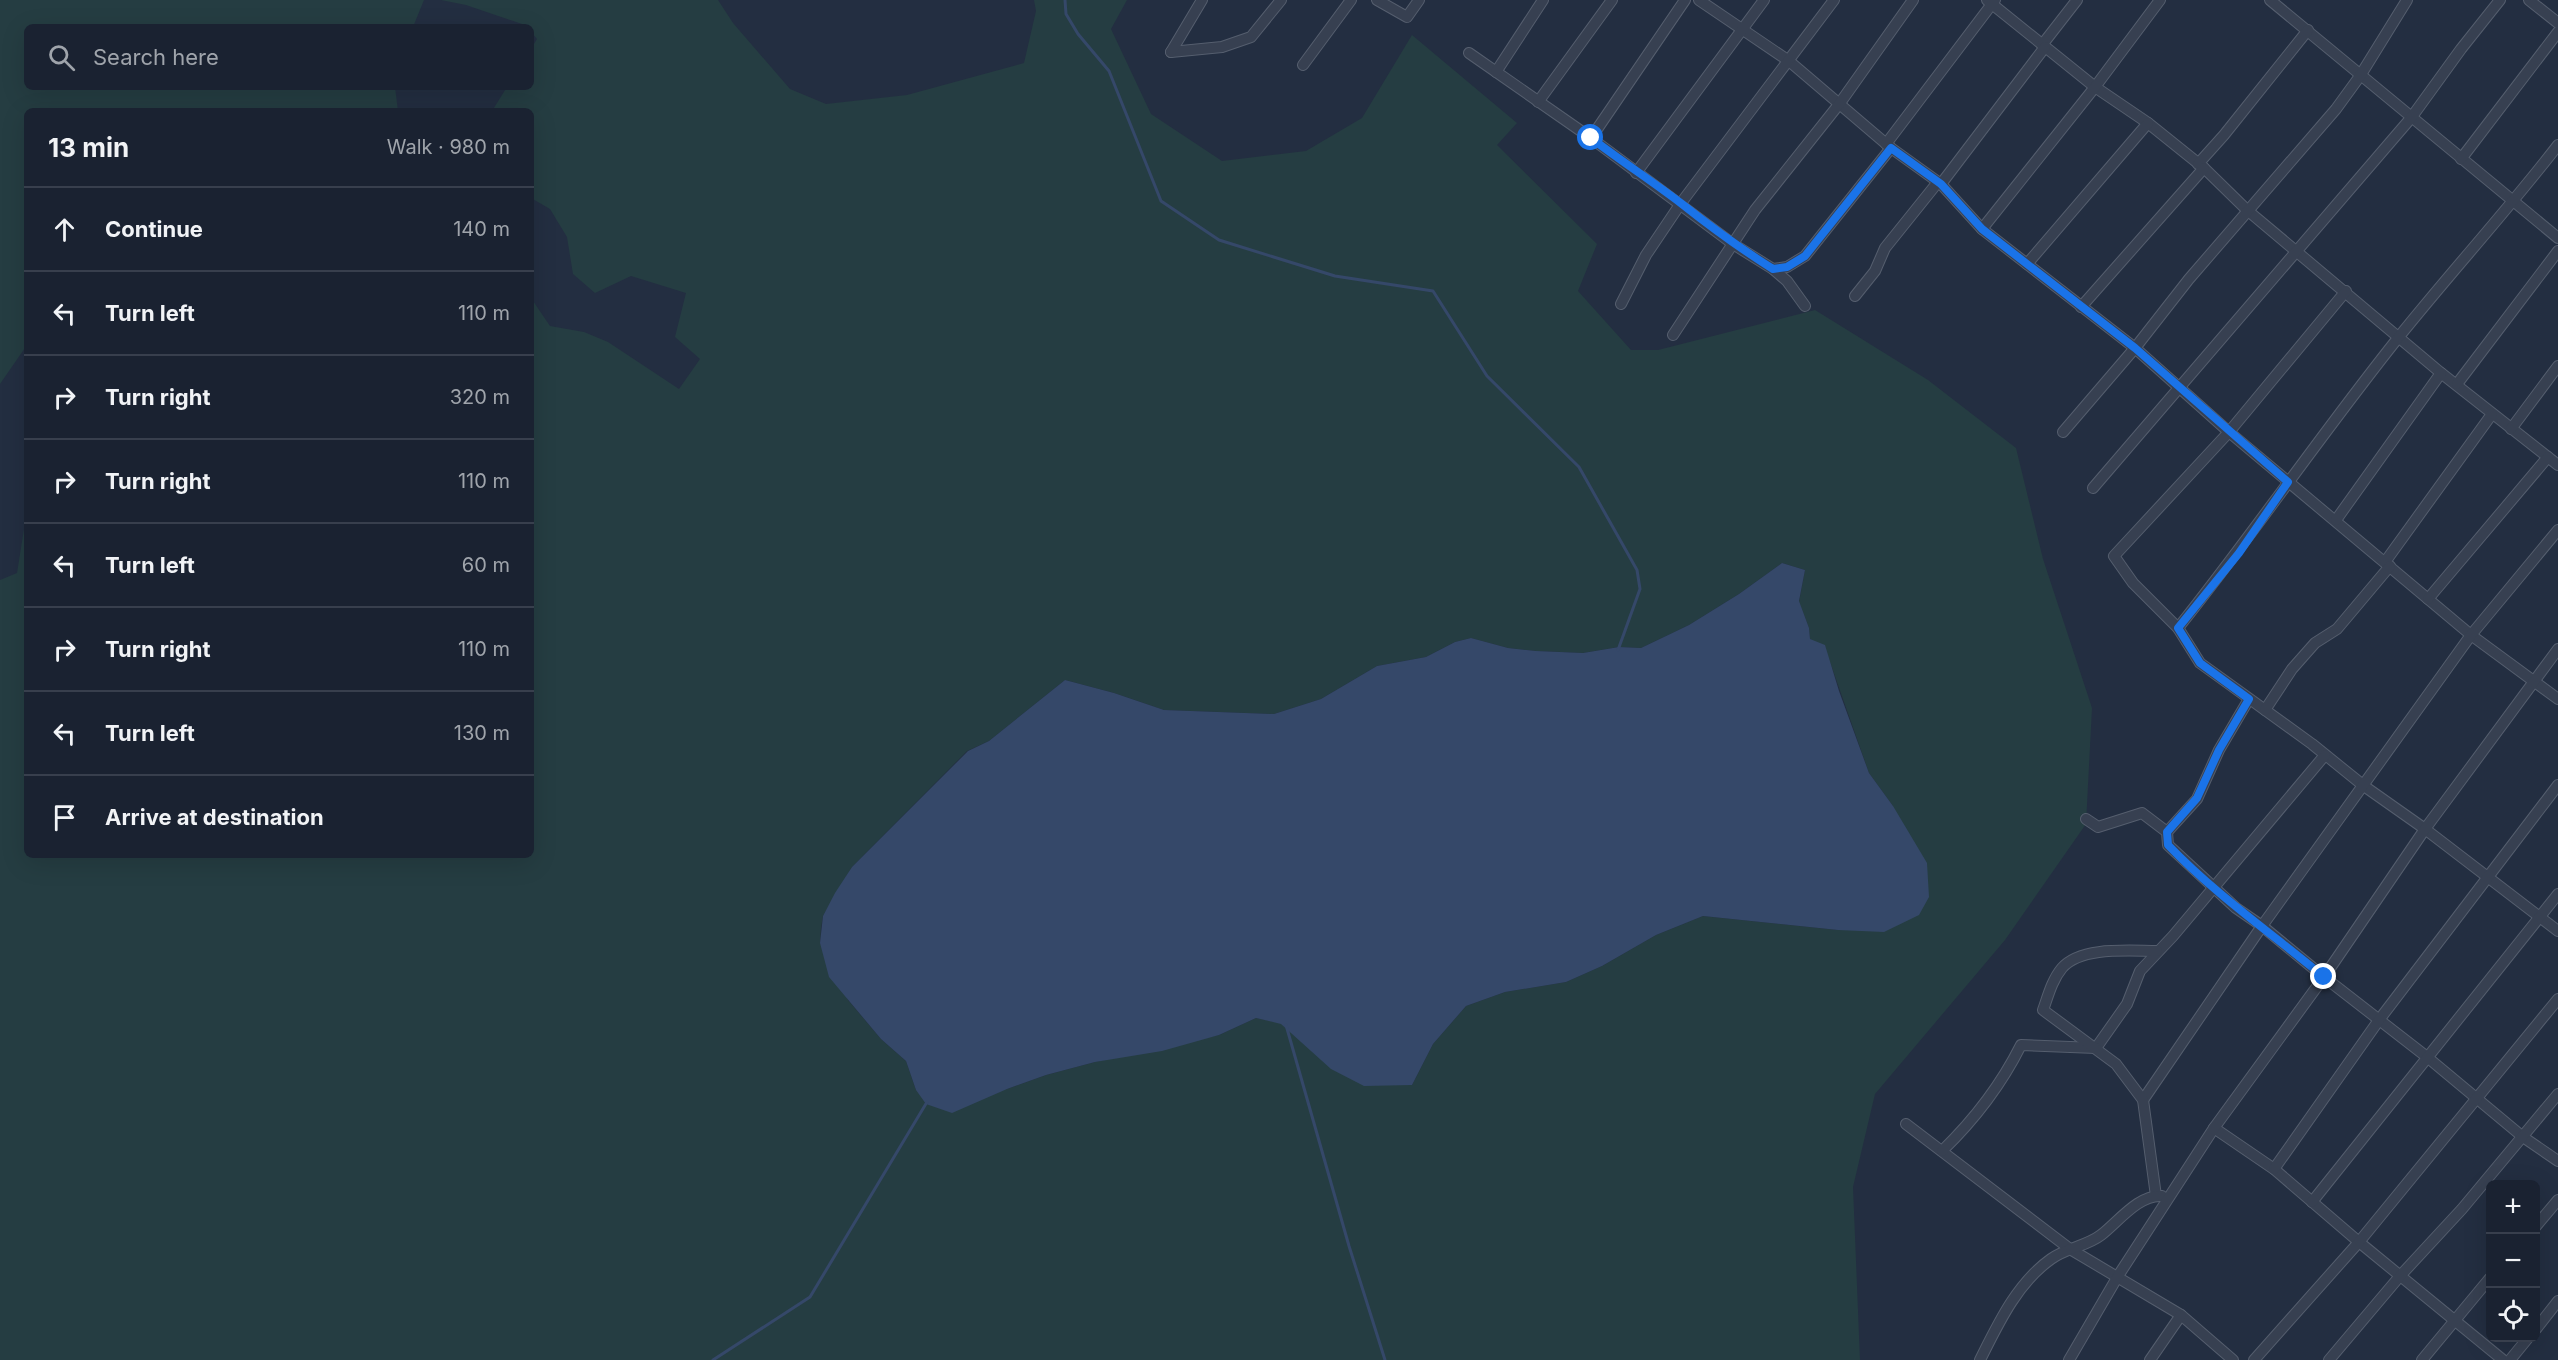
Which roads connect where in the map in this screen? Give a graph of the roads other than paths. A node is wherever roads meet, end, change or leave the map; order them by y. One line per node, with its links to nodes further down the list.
1 (1202, 0): 2 (street)
2 (1281, 0)
3 (1351, 0): 27 (street)
4 (1377, 0): 5 (street)
5 (1419, 0)
6 (1543, 0): 28 (street)
7 (1612, 0): 31 (street)
8 (1685, 0): 35 (street)
9 (1699, 0): 21 (street)
10 (1764, 0): 21 (street)
11 (1833, 0): 26 (street)
12 (1913, 0): 32 (street)
13 (2077, 0): 24 (street)
14 (2160, 0): 30 (street)
15 (2270, 0): 22 (street)
16 (2407, 0): 29 (street)
17 (2500, 0): 33 (street)
18 (2529, 0): 20 (street)
19 (1991, 2): 24 (street); 37 (street)
20 (2558, 23)
21 (1742, 30): 26 (street); 40 (street)
22 (2308, 30): 29 (street); 39 (street)
23 (2558, 32): 38 (street)
24 (2043, 46): 30 (street); 41 (street)
25 (1469, 53): 28 (street)
26 (1789, 61): 32 (street); 43 (street)
27 (1303, 65)
28 (1496, 72): 31 (street)
29 (2360, 76): 33 (street); 44 (street)
30 (2095, 87): 34 (street); 45 (street)
31 (1538, 102): 35 (street)
32 (1840, 103): 37 (street); 47 (street)
33 (2411, 118): 38 (street); 49 (street)
34 (2148, 123): 39 (street); 50 (street)
35 (1591, 138): 40 (street)
36 (2558, 145): 42 (street)
37 (1889, 146): 41 (street); 51 (street)
38 (2461, 159): 42 (street)
39 (2201, 166): 44 (street); 56 (street)
40 (1636, 173): 43 (street)
41 (1940, 183): 45 (street); 53 (street)
42 (2514, 202): 46 (street); 58 (street)
43 (1681, 203): 47 (street); 54 (street)
44 (2247, 210): 49 (street); 59 (street)
45 (1982, 229): 50 (street)
46 (2558, 238)
47 (1733, 244): 51 (street); 57 (street)
48 (2558, 251): 62 (street)
49 (2296, 252): 52 (street); 63 (street)
50 (2027, 264): 56 (street)
51 (1773, 269): 55 (street)
52 (2346, 291): 58 (street); 67 (street)
53 (1855, 296)
54 (1622, 304)
55 (1805, 306)
56 (2081, 307): 59 (street)
57 (1673, 335)
58 (2399, 337): 61 (street); 70 (street)
59 (2135, 348): 63 (street); 66 (street)
60 (2558, 366): 65 (street)
61 (2441, 373): 62 (street); 72 (street)
62 (2457, 384): 64 (street)
63 (2181, 389): 67 (street); 71 (street)
64 (2492, 414): 65 (street); 74 (street)
65 (2511, 429): 68 (street)
66 (2063, 432)
67 (2229, 432): 70 (street); 76 (street)
68 (2548, 457): 69 (street); 75 (street)
69 (2558, 465)
70 (2288, 482): 72 (street); 76 (street)
71 (2093, 488)
72 (2336, 520): 74 (street)
73 (2558, 530): 77 (street)
74 (2387, 564): 75 (street); 82 (street)
75 (2428, 599): 77 (street)
76 (2178, 628): 80 (street)
77 (2471, 635): 79 (street); 85 (street)
78 (2558, 649): 79 (street)
79 (2533, 680): 81 (street); 87 (street)
80 (2249, 699): 82 (street); 88 (street)
81 (2558, 699)
82 (2265, 710): 83 (street)
83 (2325, 755): 85 (street); 90 (street)
84 (2558, 785): 89 (street)
85 (2364, 786): 87 (street); 93 (street)
86 (2086, 819): 88 (street)
87 (2426, 829): 89 (street); 96 (street)
88 (2167, 832): 90 (street)
89 (2487, 876): 92 (street); 98 (street)
90 (2213, 886): 93 (street); 95 (street)
91 (2558, 894): 92 (street)
92 (2540, 916): 94 (street); 100 (street)
93 (2262, 926): 96 (street); 103 (street)
94 (2558, 931)
95 (2157, 951): 99 (street); 99 (street)
96 (2324, 977): 98 (street); 105 (street)
97 (2558, 999): 102 (street)
98 (2379, 1020): 100 (street); 109 (street)
99 (2096, 1048): 103 (street); 107 (street)
100 (2427, 1057): 102 (street); 113 (street)
101 (2558, 1094): 106 (street)
102 (2475, 1098): 106 (street); 115 (street)
103 (2143, 1100): 110 (street)
104 (1906, 1124): 107 (street)
105 (2214, 1128): 109 (street); 111 (street)
106 (2523, 1137): 108 (street); 118 (street)
107 (1942, 1151): 116 (street)
108 (2558, 1161)
109 (2274, 1169): 113 (street)
110 (2156, 1196): 111 (street); 116 (street)
111 (2172, 1197): 117 (street)
112 (2558, 1200): 114 (street)
113 (2312, 1202): 115 (street)
114 (2540, 1220)
115 (2359, 1242): 118 (street); 129 (street)
116 (2070, 1249): 117 (street); 125 (street)
117 (2118, 1276): 121 (street); 126 (street)
118 (2400, 1276): 122 (street); 130 (street)
119 (2486, 1283): 122 (street)
120 (2558, 1301): 123 (street)
121 (2181, 1315): 127 (street); 128 (street)
122 (2454, 1320): 131 (street); 132 (street)
123 (2540, 1323)
124 (2525, 1342): 133 (street)
125 (1980, 1360)
126 (2069, 1360)
127 (2150, 1360)
128 (2233, 1360)
129 (2254, 1360)
130 (2329, 1360)
131 (2422, 1360)
132 (2503, 1360)
133 (2510, 1360)

